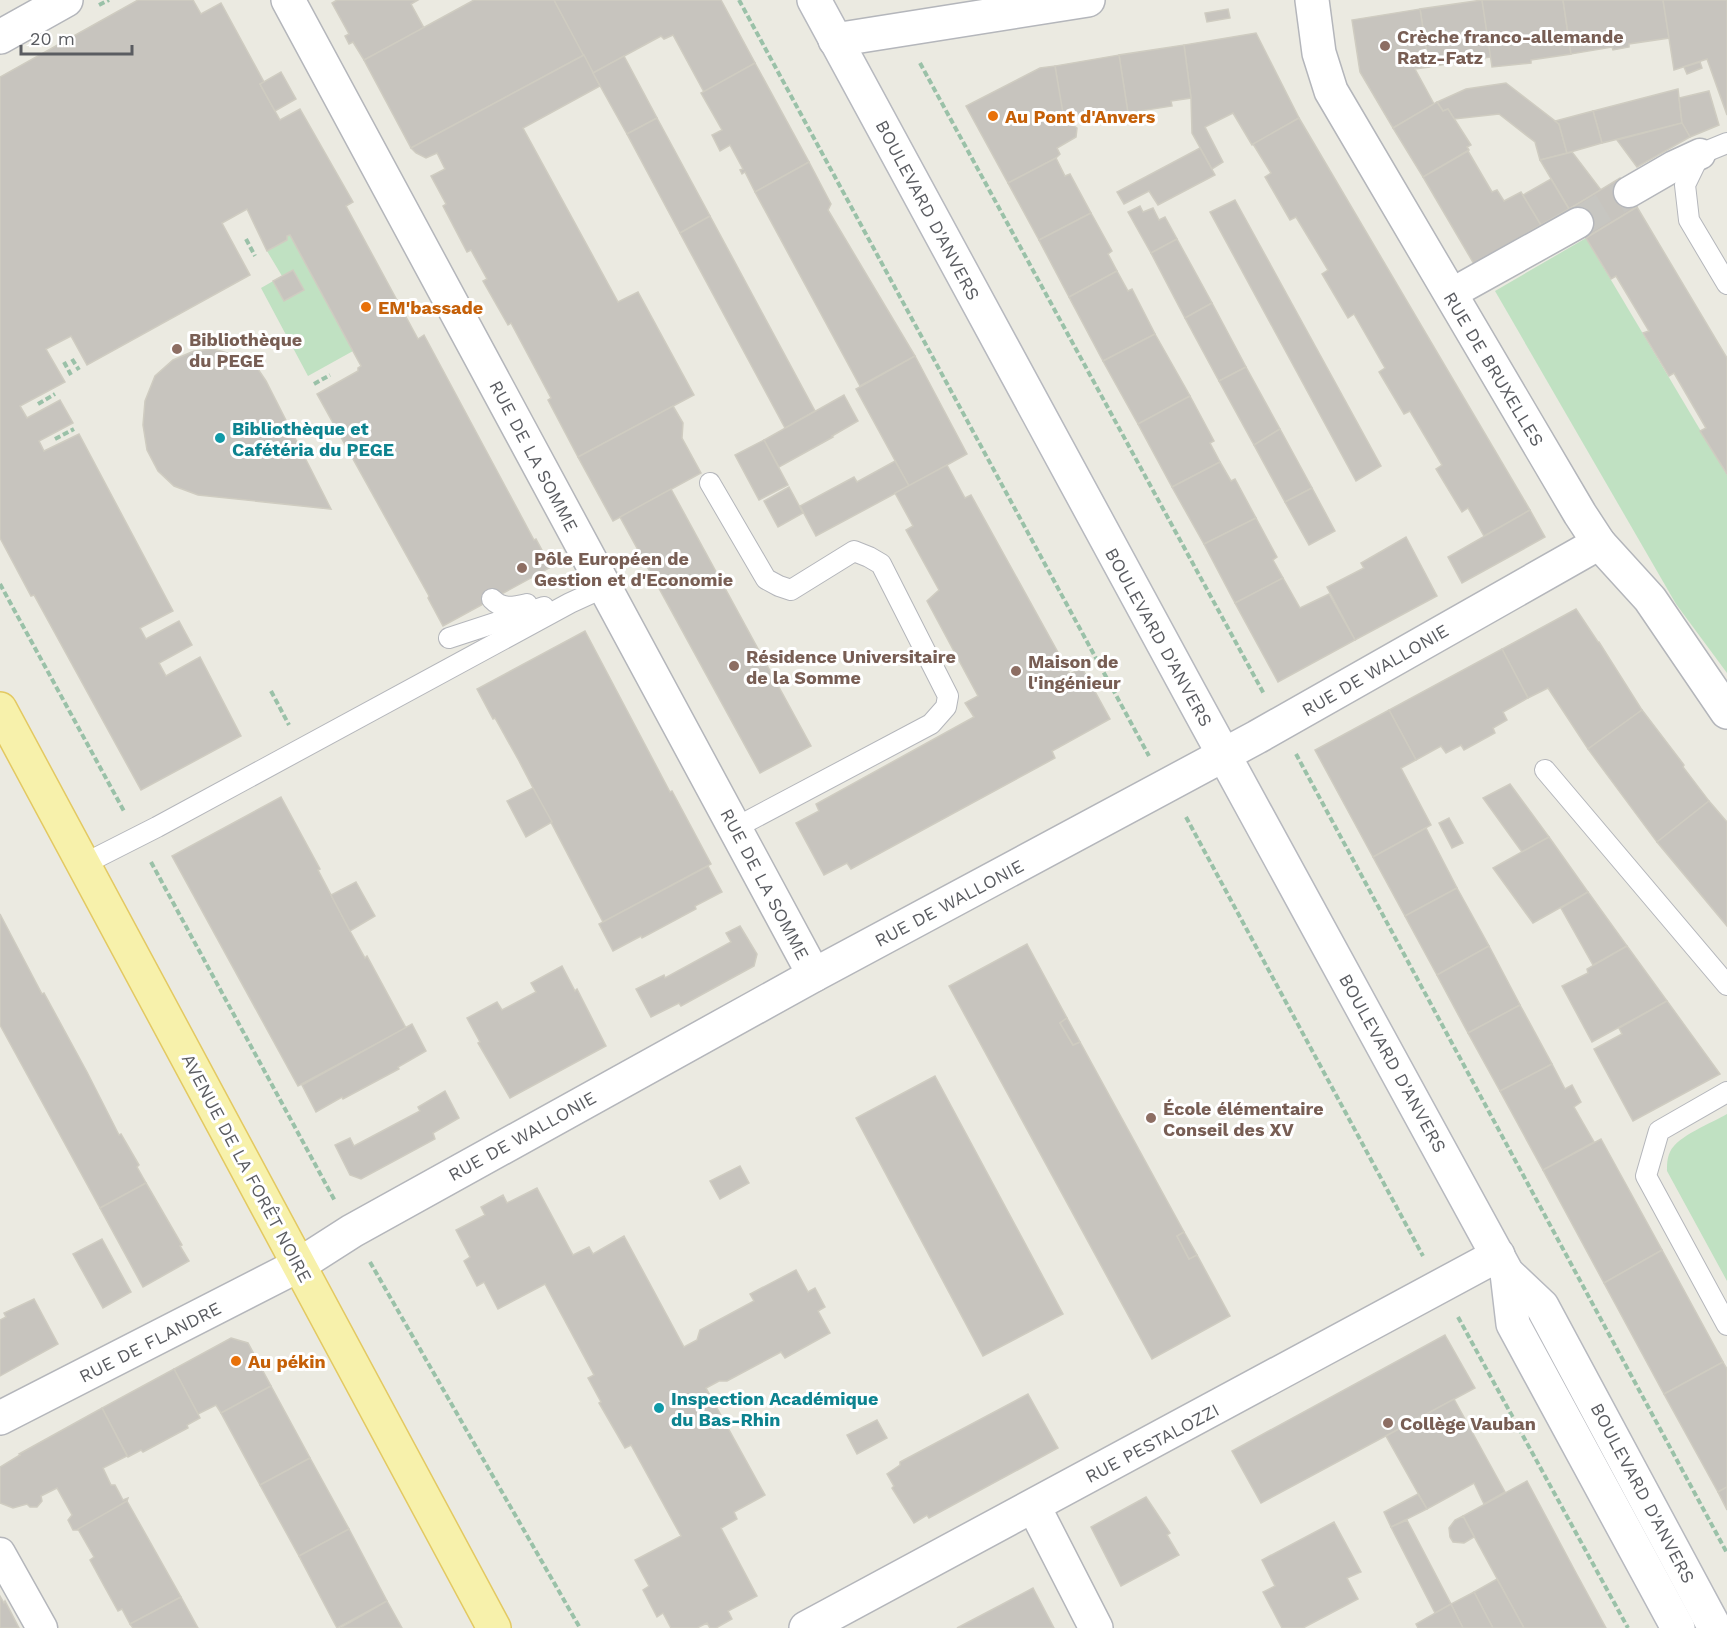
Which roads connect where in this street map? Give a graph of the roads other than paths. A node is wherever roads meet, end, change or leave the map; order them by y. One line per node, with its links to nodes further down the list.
1 (66, 0): 6 (street)
2 (288, 0): 16 (street, RUE DE LA SOMME)
3 (814, 0): 7 (street, BOULEVARD D'ANVERS)
4 (1088, 0): 7 (street)
5 (1312, 0): 15 (street, RUE DE BRUXELLES)
6 (0, 37)
7 (836, 40): 23 (street, BOULEVARD D'ANVERS)
8 (1727, 143): 9 (lane)
9 (1700, 154): 10 (street); 12 (lane)
10 (1629, 192)
11 (1578, 223): 13 (street)
12 (1727, 285)
13 (1465, 286)
14 (710, 483): 25 (lane)
15 (1599, 543): 22 (street, RUE DE BRUXELLES); 23 (street, RUE DE WALLONIE)
16 (605, 587): 18 (lane); 25 (street, RUE DE LA SOMME)
17 (492, 599): 19 (lane)
18 (570, 603): 19 (lane); 26 (lane)
19 (548, 606): 20 (lane)
20 (449, 638)
21 (0, 709): 26 (main road, AVENUE DE LA FORÊT NOIRE)
22 (1727, 712)
23 (1224, 755): 27 (street, RUE DE WALLONIE); 30 (street, BOULEVARD D'ANVERS)
24 (1545, 770): 28 (lane)
25 (735, 828): 27 (street, RUE DE LA SOMME)
26 (84, 864): 31 (main road, AVENUE DE LA FORÊT NOIRE)
27 (814, 975): 31 (street, RUE DE WALLONIE)
28 (1727, 985)
29 (1727, 1092): 32 (lane)
30 (1503, 1264): 34 (street, RUE PESTALOZZI); 40 (street, BOULEVARD D'ANVERS); 41 (street, BOULEVARD D'ANVERS)
31 (299, 1265): 33 (street, RUE DE FLANDRE); 37 (main road, AVENUE DE LA FORÊT NOIRE)
32 (1727, 1325)
33 (0, 1418)
34 (1034, 1507): 38 (street, RUE PESTALOZZI); 39 (street)
35 (0, 1553): 36 (street)
36 (42, 1628)
37 (494, 1628)
38 (806, 1628)
39 (1096, 1628)
40 (1678, 1628)
41 (1715, 1628)

